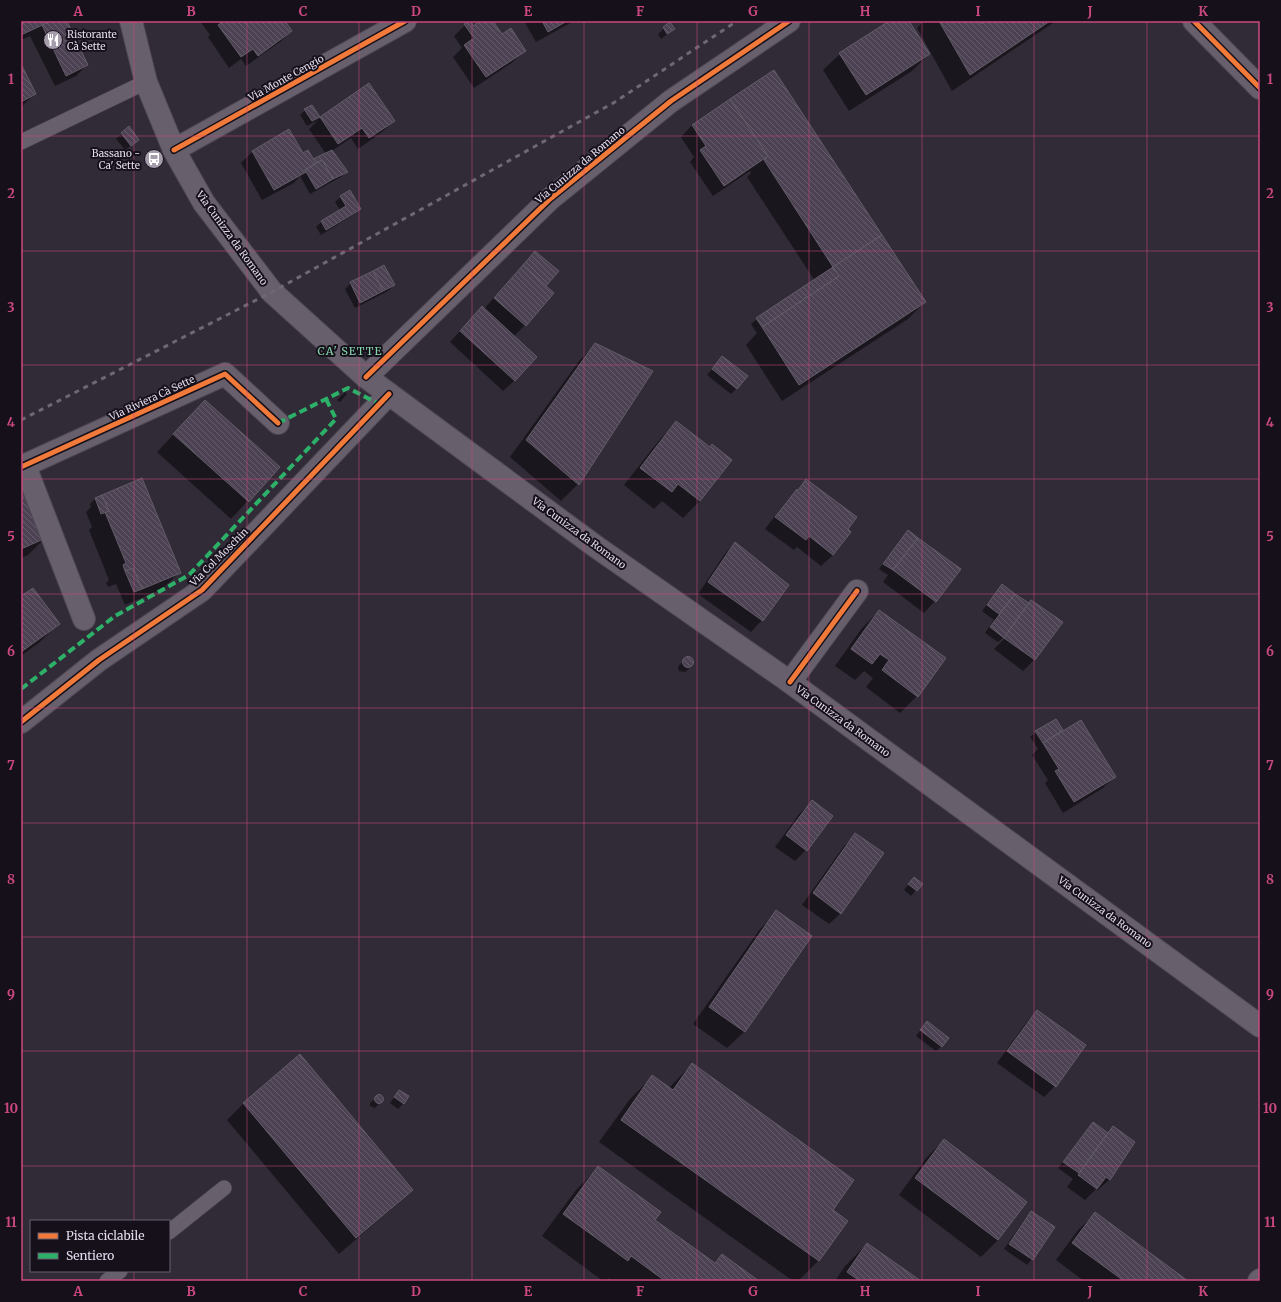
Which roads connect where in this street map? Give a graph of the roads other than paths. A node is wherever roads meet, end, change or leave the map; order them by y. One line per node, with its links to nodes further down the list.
1 (131, 21): 5 (street, Via Cunizza da Romano)
2 (405, 21): 8 (street, Via Monte Cengio)
3 (789, 21): 9 (street, Via Cunizza da Romano)
4 (1194, 21): 6 (street)
5 (146, 82): 7 (lane); 8 (street, Via Cunizza da Romano)
6 (1260, 88)
7 (21, 142)
8 (174, 150): 9 (street, Via Cunizza da Romano)
9 (366, 377): 10 (street, Via Cunizza da Romano)
10 (389, 394): 15 (street, Via Cunizza da Romano); 16 (street, Via Col Moschin)
11 (278, 423): 12 (street, Via Riviera Cà Sette)
12 (23, 467): 14 (street, Via Riviera Cà Sette)
13 (857, 591): 15 (street)
14 (84, 619)
15 (790, 682): 17 (street, Via Cunizza da Romano)
16 (21, 722)
17 (1260, 1026)
18 (224, 1188): 19 (lane)
19 (170, 1231)
20 (119, 1272): 21 (lane)
21 (107, 1281)

